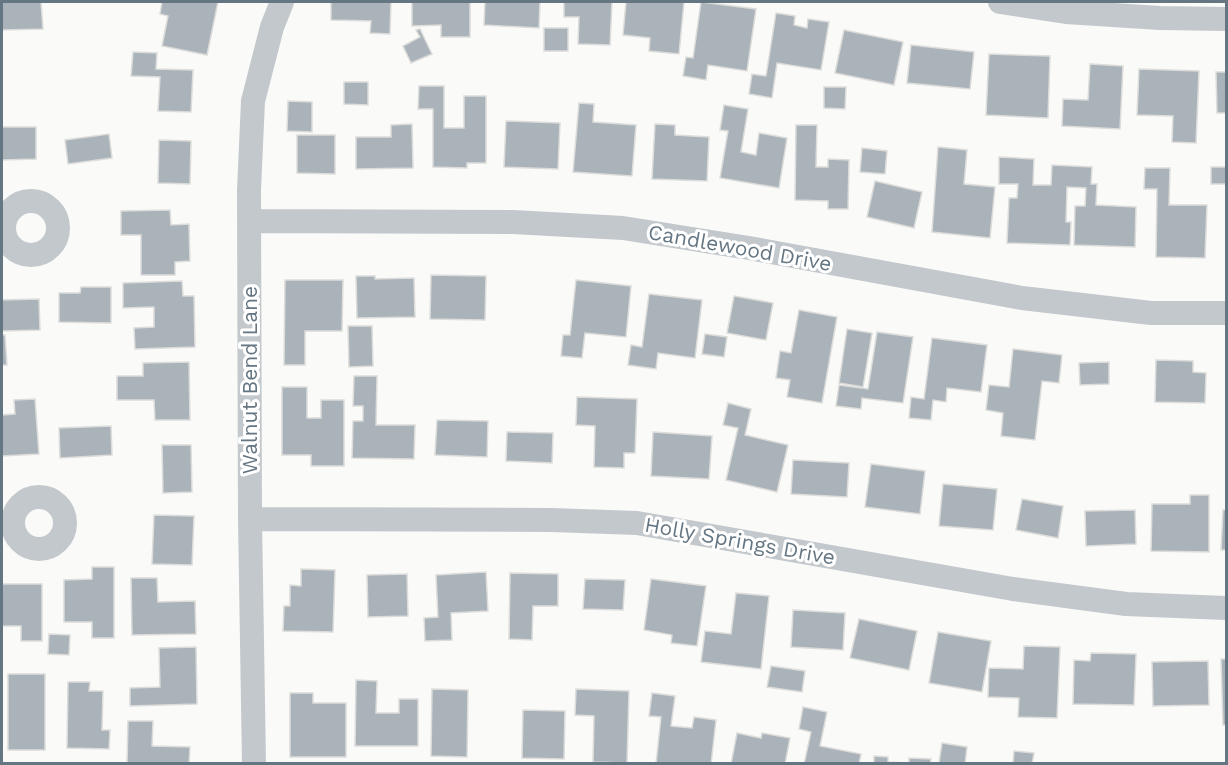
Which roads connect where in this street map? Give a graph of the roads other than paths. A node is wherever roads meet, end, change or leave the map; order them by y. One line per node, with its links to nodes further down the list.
1 (282, 2): 4 (street, Walnut Bend Lane)
2 (1000, 2): 3 (street)
3 (1227, 19)
4 (250, 221): 5 (street, Candlewood Drive); 6 (street, Walnut Bend Lane)
5 (1227, 313)
6 (250, 519): 7 (street, Holly Springs Drive); 8 (street, Walnut Bend Lane)
7 (1227, 608)
8 (254, 764)

